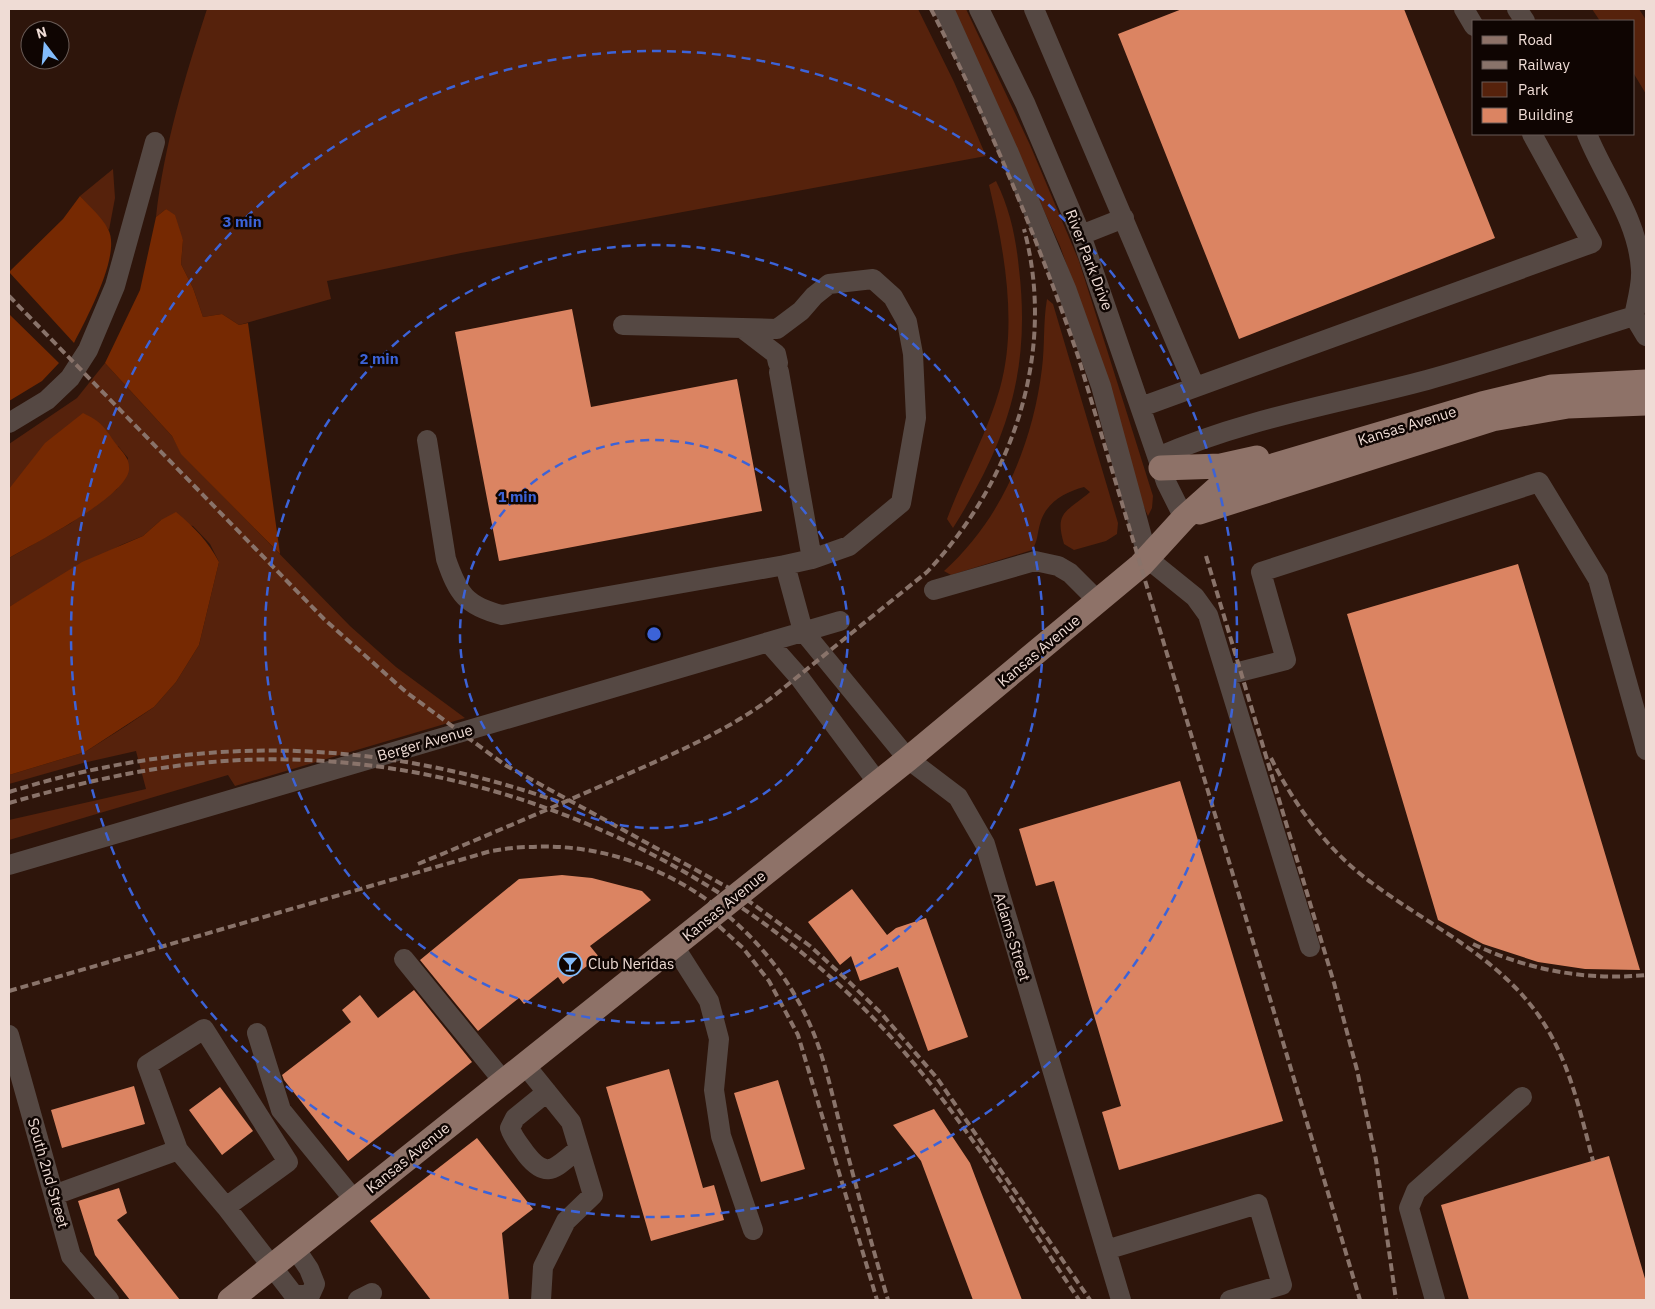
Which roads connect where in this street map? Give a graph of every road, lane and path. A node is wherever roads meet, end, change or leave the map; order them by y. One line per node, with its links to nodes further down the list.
1 (944, 9): 28 (street)
2 (979, 9): 12 (street, River Park Drive)
3 (1035, 9): 11 (street)
4 (1464, 9): 7 (street)
5 (1517, 9): 6 (street)
6 (1525, 20)
7 (1472, 23)
8 (1533, 135): 18 (street)
9 (1587, 135): 13 (street)
10 (155, 142): 21 (street)
11 (1124, 218): 12 (street); 18 (street)
12 (1081, 235): 20 (street, River Park Drive)
13 (1634, 316): 16 (street); 25 (street)
14 (623, 325): 15 (street)
15 (742, 328): 27 (street); 27 (street)
16 (1646, 336)
17 (1646, 382): 22 (main road, Kansas Avenue)
18 (1194, 385): 20 (street)
19 (1646, 403): 22 (main road, Kansas Avenue)
20 (1141, 406): 25 (street, River Park Drive)
21 (9, 423)
22 (1414, 435): 23 (main road, Kansas Avenue); 26 (main road, Kansas Avenue)
23 (1368, 439): 25 (main road); 26 (main road, Kansas Avenue)
24 (427, 440): 29 (street)
25 (1159, 463): 26 (street, River Park Drive)
26 (1184, 518): 28 (main road, Kansas Avenue)
27 (812, 559): 29 (street)
28 (1148, 559): 31 (main road, Kansas Avenue); 35 (street)
29 (785, 565): 33 (street)
30 (934, 590): 31 (street)
31 (1099, 602): 37 (main road, Kansas Avenue)
32 (840, 621): 33 (street, Berger Avenue)
33 (803, 631): 34 (street, Berger Avenue); 37 (street, Adams Street)
34 (768, 642): 38 (street); 39 (street, Berger Avenue)
35 (1227, 675): 36 (street); 41 (street)
36 (1646, 750)
37 (908, 759): 38 (main road, Kansas Avenue); 56 (street, Adams Street)
38 (878, 783): 40 (main road, Kansas Avenue)
39 (9, 865)
40 (674, 946): 45 (main road, Kansas Avenue); 54 (street)
41 (1310, 947)
42 (404, 959): 46 (street)
43 (257, 1033): 52 (street)
44 (9, 1035): 51 (street, South 2nd Street)
45 (525, 1065): 46 (main road, Kansas Avenue); 47 (street)
46 (504, 1082): 52 (main road, Kansas Avenue)
47 (547, 1092): 49 (street); 49 (street)
48 (1522, 1097): 64 (street)
49 (579, 1149): 61 (street)
50 (178, 1150): 51 (street); 53 (street); 53 (street)
51 (54, 1195): 59 (street, South 2nd Street)
52 (355, 1201): 55 (main road, Kansas Avenue)
53 (226, 1207): 57 (street)
54 (754, 1230)
55 (295, 1248): 57 (main road, Kansas Avenue); 58 (street)
56 (1106, 1250): 62 (street, Adams Street); 63 (street)
57 (272, 1267): 58 (street); 60 (main road, Kansas Avenue)
58 (311, 1298)
59 (109, 1300)
60 (230, 1300)
61 (541, 1300)
62 (1120, 1300)
63 (1230, 1300)
64 (1435, 1300)

